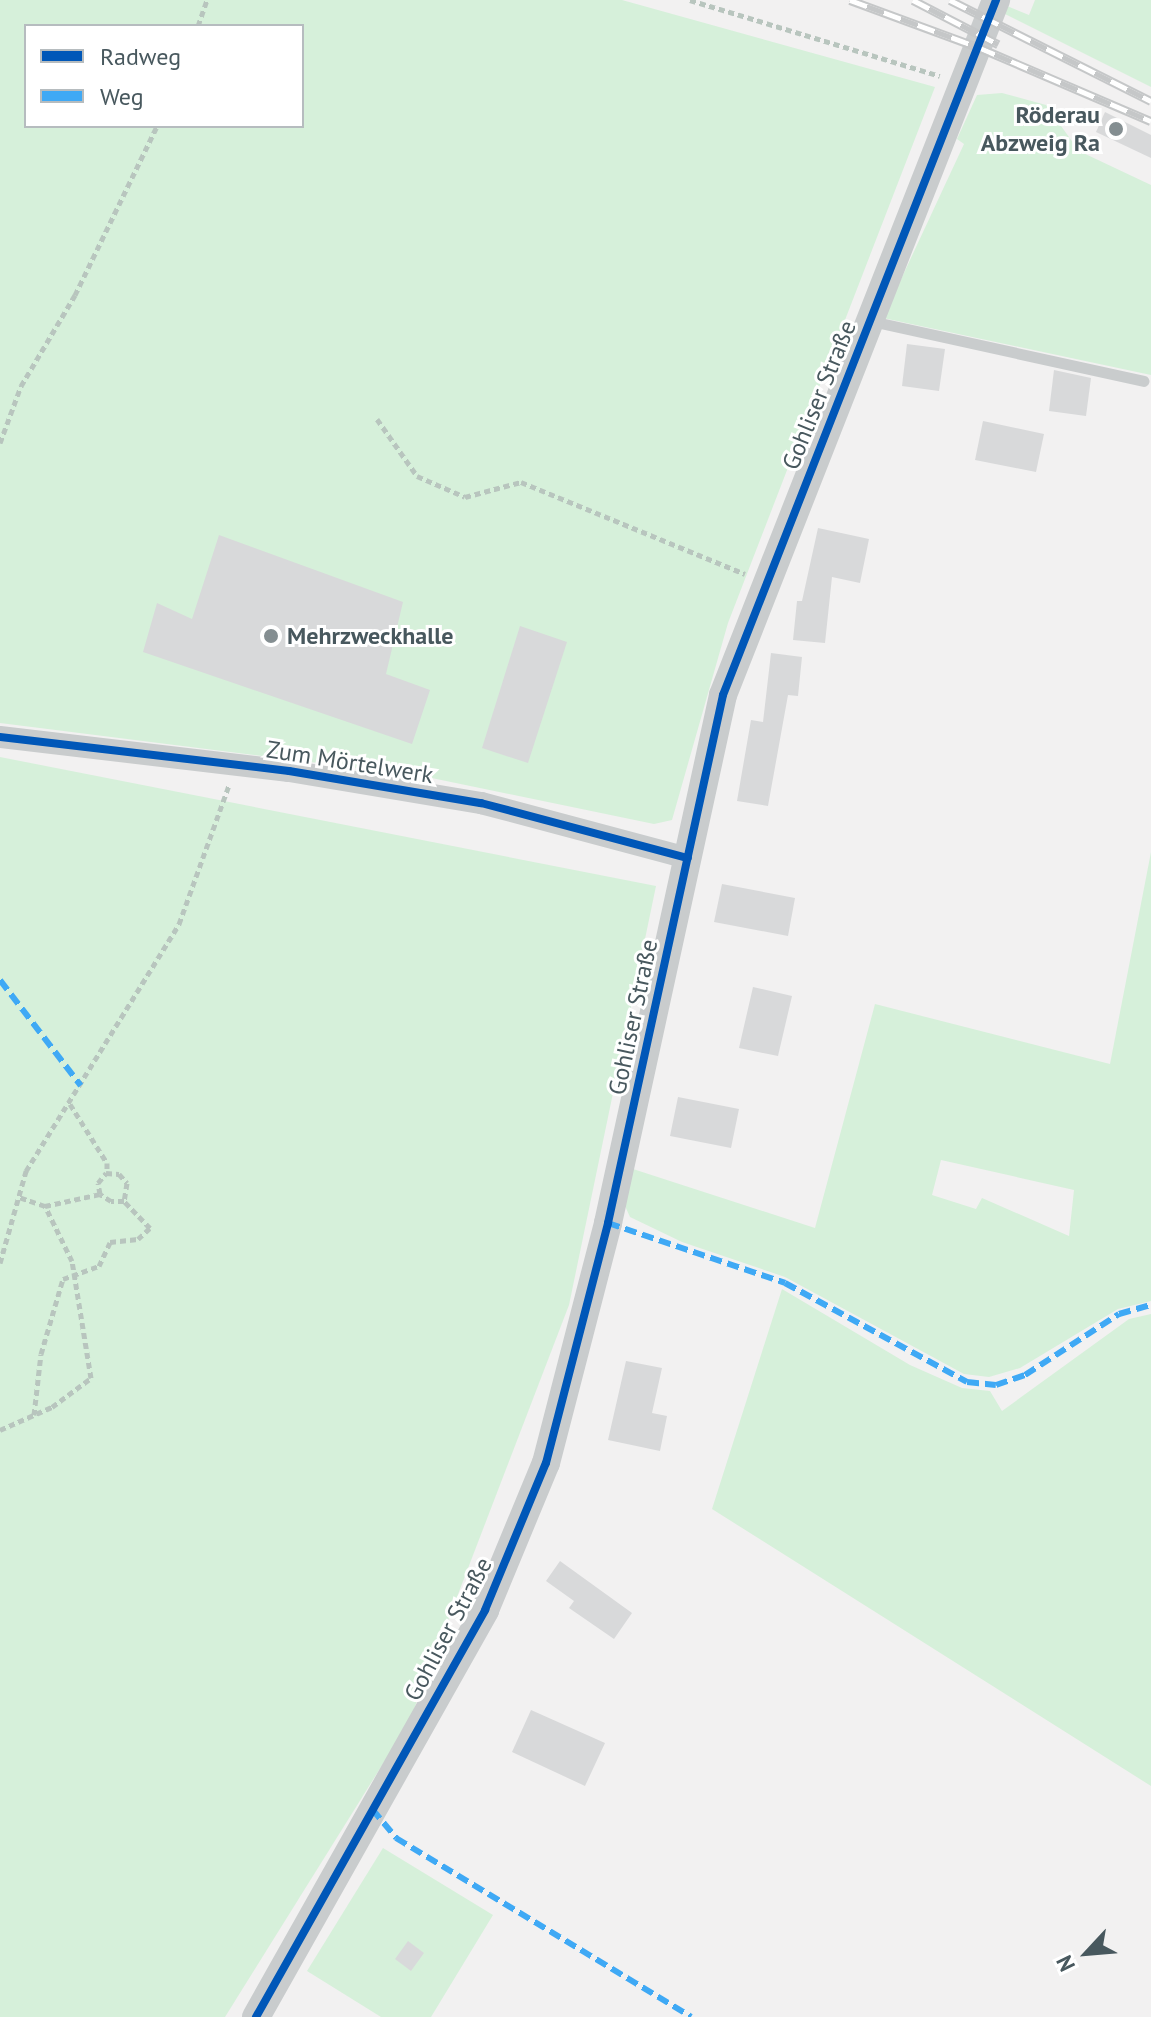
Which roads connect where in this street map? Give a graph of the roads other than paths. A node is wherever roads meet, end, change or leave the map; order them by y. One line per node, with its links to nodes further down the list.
1 (996, 0): 2 (street, Gohliser Straße)
2 (870, 321): 3 (lane); 5 (street, Gohliser Straße)
3 (1143, 381)
4 (0, 737): 5 (street, Zum Mörtelwerk)
5 (688, 858): 6 (street, Gohliser Straße)
6 (256, 2017)

